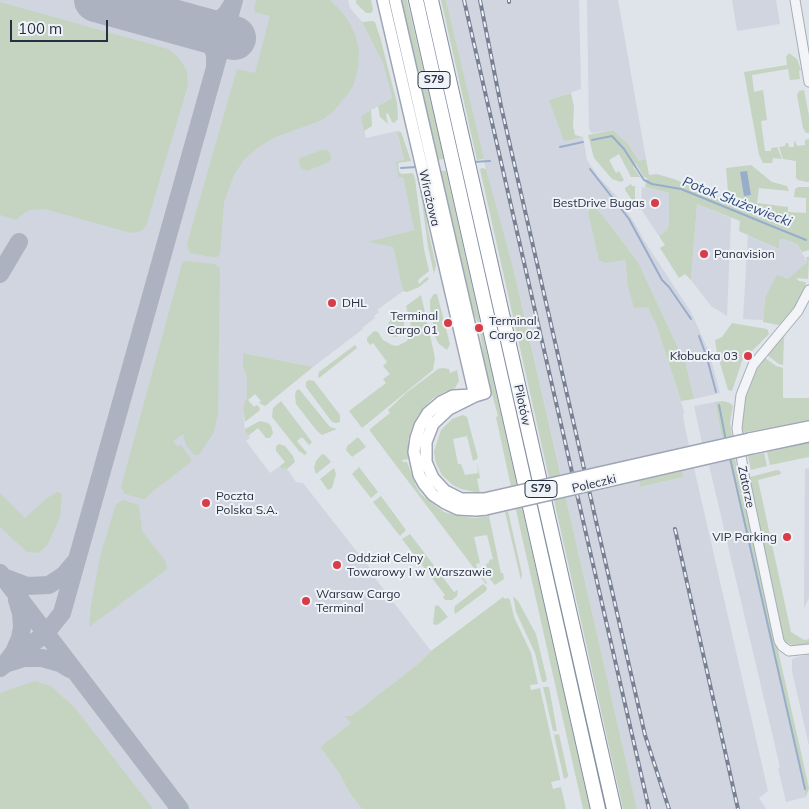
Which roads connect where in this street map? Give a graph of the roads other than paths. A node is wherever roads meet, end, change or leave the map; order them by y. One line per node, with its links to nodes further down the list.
1 (383, 0): 7 (main road, Wirażowa)
2 (395, 0): 7 (main road, Wirażowa)
3 (416, 0): 14 (highway, Pilotów / S79)
4 (431, 0): 15 (highway, Pilotów / S79)
5 (795, 0): 6 (street)
6 (809, 82)
7 (427, 166): 9 (main road, Wirażowa)
8 (809, 290): 13 (street, Zatorze)
9 (480, 394): 12 (main road, Poleczki, bridge)
10 (809, 426): 12 (main road, Poleczki)
11 (809, 436): 12 (main road, Poleczki)
12 (750, 443)
13 (809, 649)
14 (598, 809)
15 (614, 809)

